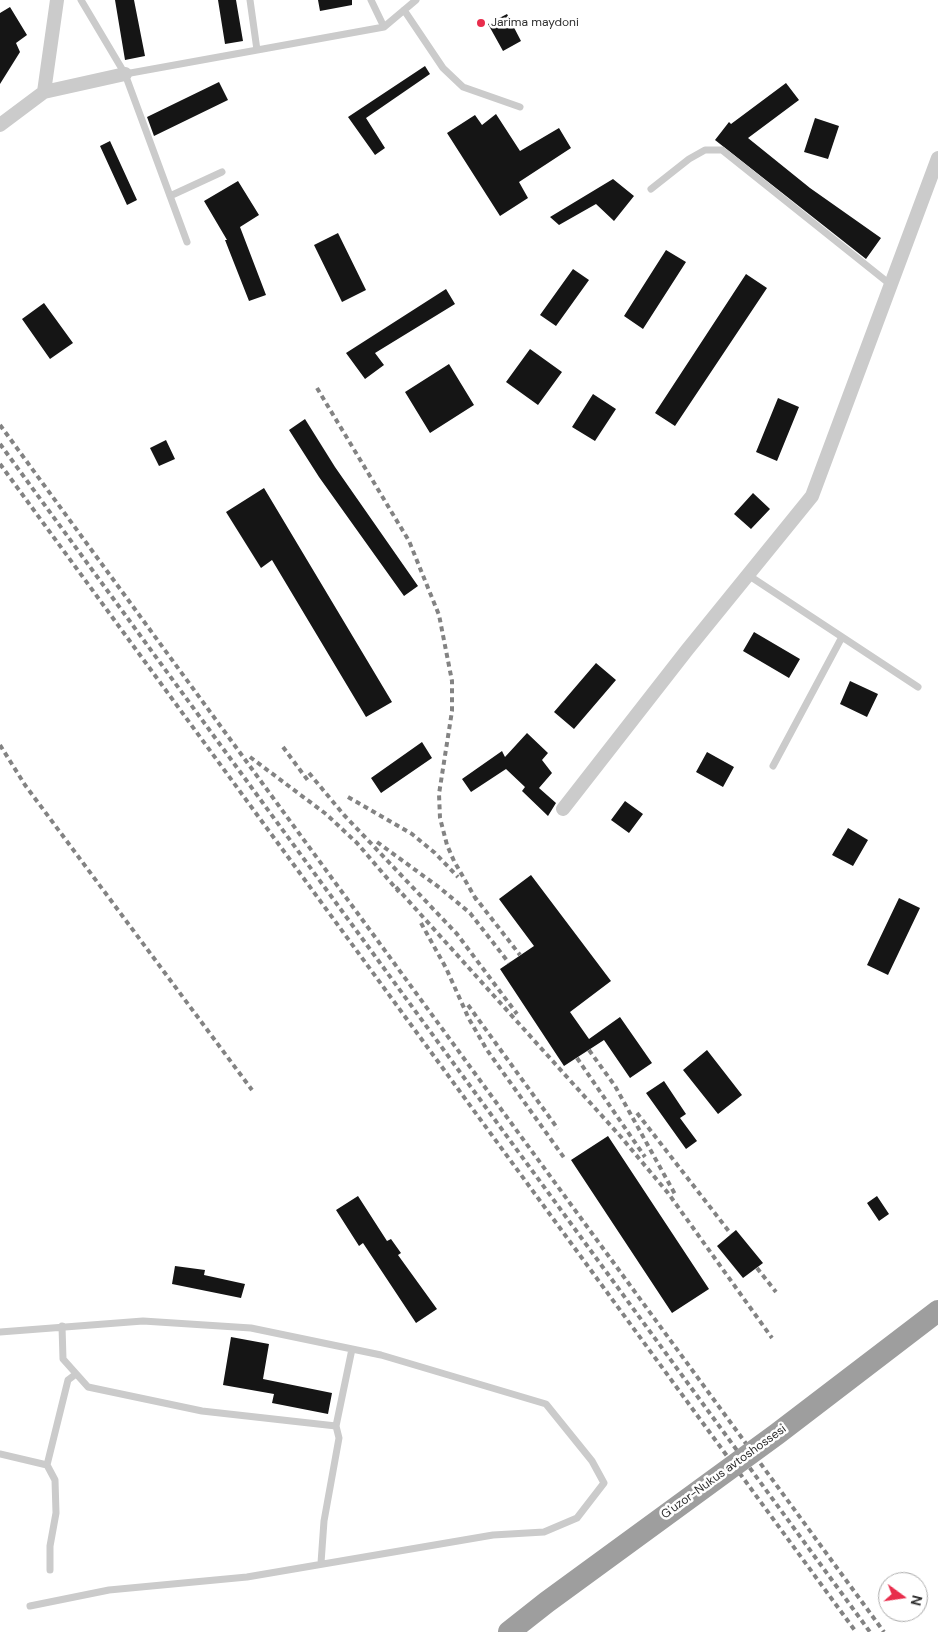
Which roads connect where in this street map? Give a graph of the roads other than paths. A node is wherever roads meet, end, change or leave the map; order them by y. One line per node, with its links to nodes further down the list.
1 (58, 0): 10 (street)
2 (81, 0): 9 (lane)
3 (250, 0): 8 (lane)
4 (371, 0): 7 (lane)
5 (416, 0): 6 (lane)
6 (404, 10): 7 (lane); 11 (lane)
7 (384, 26): 8 (lane)
8 (256, 50): 9 (lane)
9 (125, 74): 10 (street); 16 (lane)
10 (44, 92): 12 (street)
11 (520, 107)
12 (0, 125)
13 (938, 158): 18 (street)
14 (222, 172): 16 (lane)
15 (651, 189): 18 (lane)
16 (170, 196): 17 (lane)
17 (187, 242)
18 (891, 284): 19 (street)
19 (748, 575): 20 (lane); 23 (street)
20 (842, 637): 21 (lane); 22 (lane)
21 (918, 687)
22 (773, 766)
23 (563, 809)
24 (938, 1311): 36 (highway, G'uzor-Nukus avtoshossesi, bridge)
25 (62, 1326): 27 (lane); 28 (lane); 29 (lane)
26 (938, 1326): 37 (highway, G'uzor-Nukus avtoshossesi)
27 (0, 1332)
28 (352, 1349): 30 (lane); 33 (lane)
29 (76, 1374): 30 (lane); 32 (lane)
30 (336, 1426): 33 (lane)
31 (0, 1454): 32 (lane)
32 (47, 1465): 34 (lane)
33 (321, 1563): 35 (lane)
34 (50, 1570)
35 (30, 1606)
36 (509, 1632)
37 (526, 1632)

